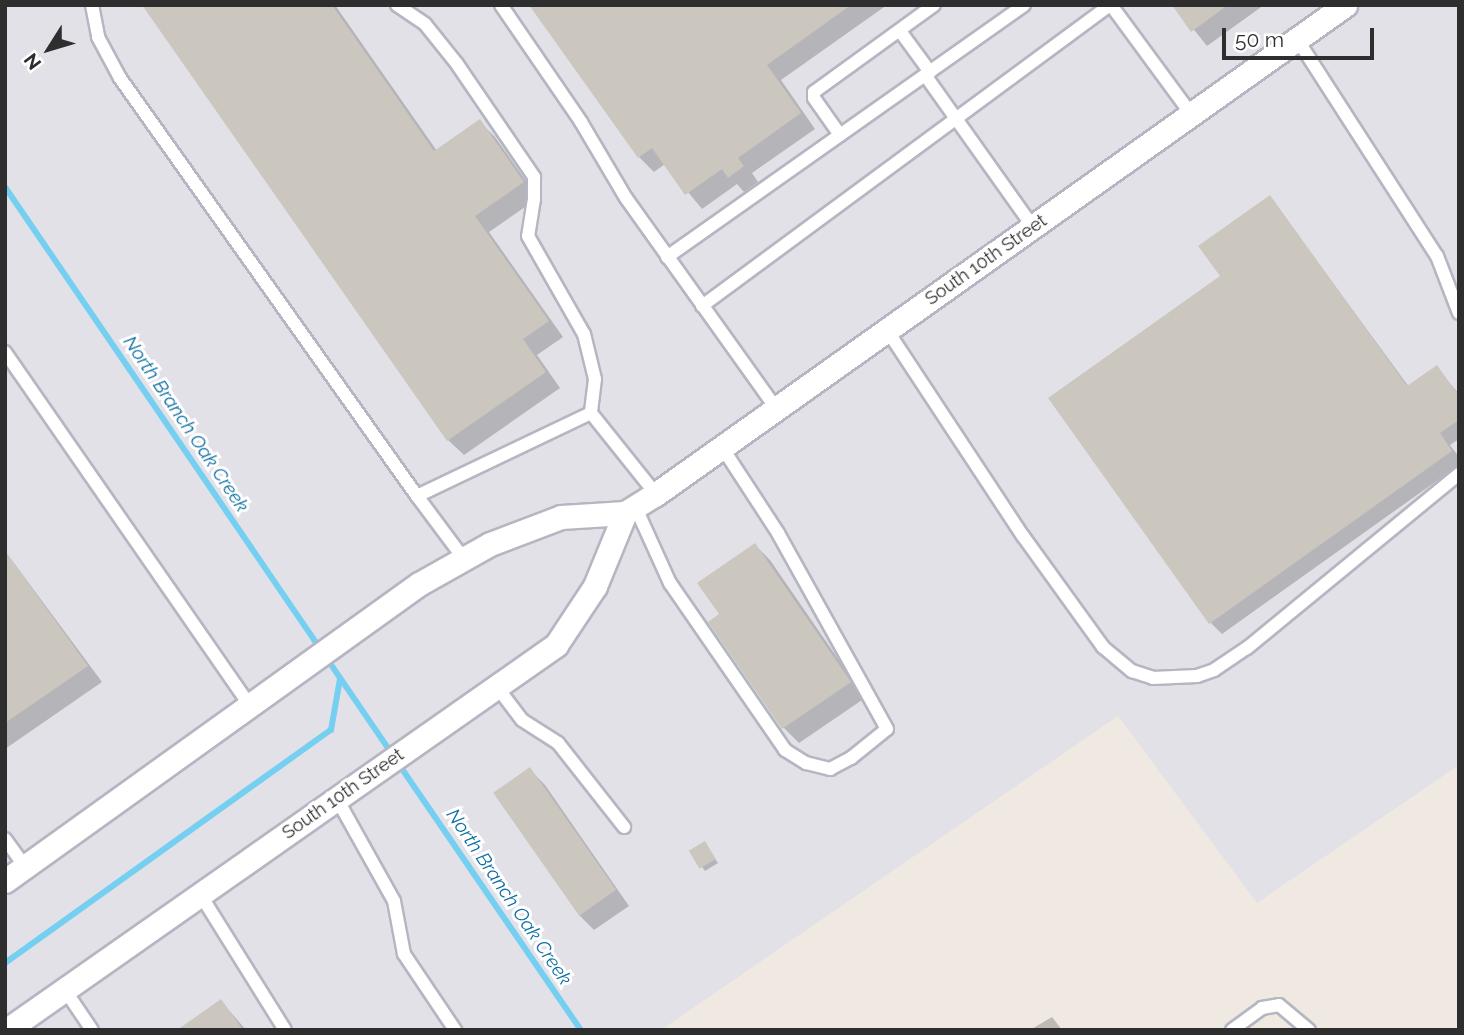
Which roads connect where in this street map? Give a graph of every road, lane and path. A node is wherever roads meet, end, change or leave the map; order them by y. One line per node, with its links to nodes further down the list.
1 (92, 5): 25 (lane)
2 (397, 5): 21 (lane)
3 (501, 5): 15 (lane)
4 (934, 5): 8 (lane)
5 (1024, 5): 10 (lane)
6 (1110, 5): 11 (lane); 12 (lane)
7 (1345, 5): 9 (street, South 10th Street)
8 (900, 31): 10 (lane); 13 (lane)
9 (1297, 39): 11 (street, South 10th Street); 17 (lane)
10 (928, 73): 12 (lane); 13 (lane)
11 (1191, 114): 14 (street, South 10th Street)
12 (956, 119): 14 (lane); 16 (lane)
13 (840, 135): 15 (lane)
14 (1032, 227): 18 (street, South 10th Street)
15 (667, 257): 16 (lane)
16 (702, 306): 20 (lane)
17 (1459, 313)
18 (887, 330): 20 (street, South 10th Street); 23 (lane)
19 (8, 361): 29 (lane)
20 (776, 408): 22 (street, South 10th Street)
21 (591, 413): 24 (lane); 25 (lane)
22 (722, 447): 24 (street, South 10th Street); 26 (lane)
23 (1459, 474)
24 (656, 494): 26 (street, South 10th Street)
25 (417, 496): 27 (lane)
26 (630, 509): 27 (street, South 10th Street); 28 (street, South 10th Street)
27 (464, 559): 29 (street, South 10th Street)
28 (496, 687): 30 (street, South 10th Street); 31 (lane)
29 (250, 706): 33 (street, South 10th Street)
30 (337, 799): 35 (street, South 10th Street); 40 (lane)
31 (624, 827)
32 (5, 839): 33 (lane)
33 (25, 867): 34 (street, South 10th Street)
34 (5, 881)
35 (200, 894): 36 (street, South 10th Street); 39 (lane)
36 (65, 990): 37 (street, South 10th Street); 38 (lane)
37 (9, 1029)
38 (92, 1030)
39 (285, 1030)
40 (455, 1030)
41 (1233, 1030): 42 (lane)
42 (1309, 1030)

